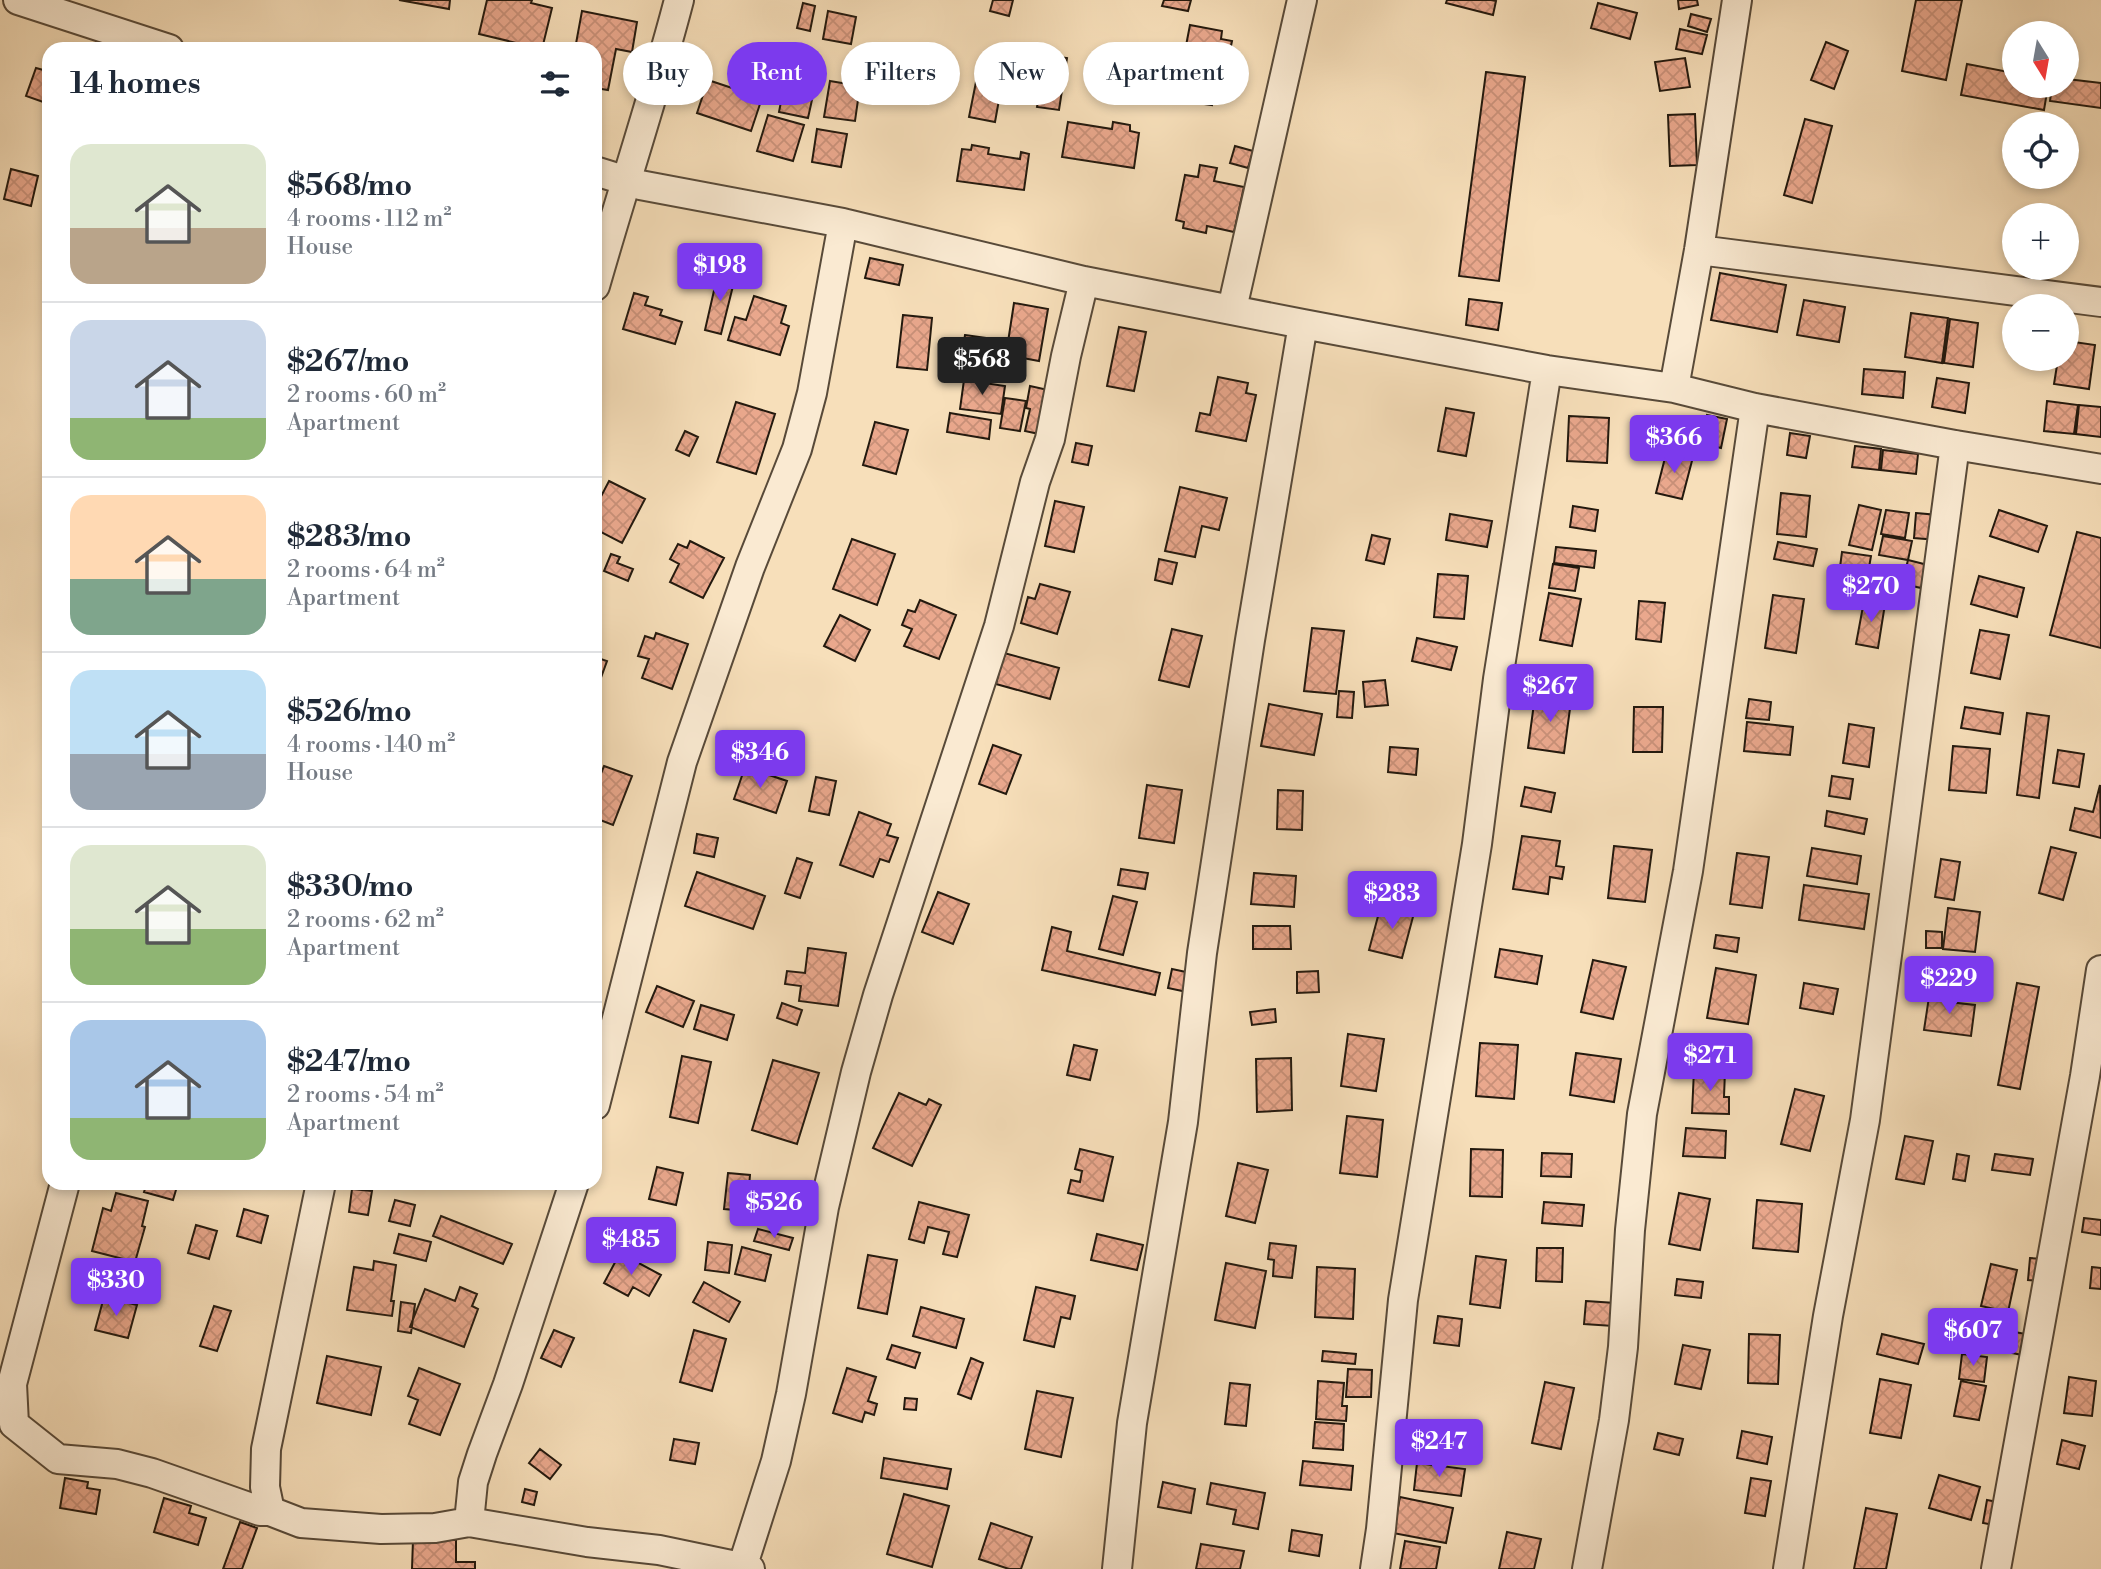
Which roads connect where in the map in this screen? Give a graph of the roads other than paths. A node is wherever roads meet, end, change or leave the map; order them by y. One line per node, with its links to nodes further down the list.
1 (18, 0): 5 (street)
2 (679, 0): 7 (street)
3 (1302, 0): 13 (street)
4 (1737, 0): 9 (street)
5 (147, 42)
6 (602, 174): 7 (street)
7 (625, 180): 8 (street); 10 (street)
8 (843, 223): 11 (street); 21 (street)
9 (1699, 250): 12 (street); 16 (street)
10 (602, 261)
11 (1084, 281): 13 (street); 27 (street)
12 (2101, 302)
13 (1232, 310): 14 (street)
14 (1303, 324): 15 (street); 28 (street)
15 (1547, 370): 16 (street); 29 (street)
16 (1674, 388): 17 (street)
17 (1755, 408): 18 (street); 30 (street)
18 (1955, 445): 19 (street); 31 (street)
19 (2101, 469)
20 (2101, 970): 32 (street)
21 (602, 1077)
22 (63, 1190): 25 (street)
23 (319, 1190): 25 (street)
24 (572, 1190): 26 (street)
25 (270, 1510): 26 (street)
26 (469, 1522): 27 (street)
27 (746, 1569)
28 (1117, 1569)
29 (1375, 1569)
30 (1587, 1569)
31 (1788, 1569)
32 (1996, 1569)

